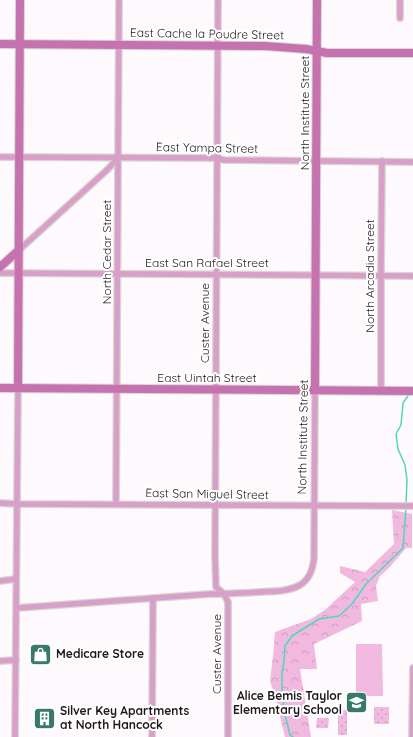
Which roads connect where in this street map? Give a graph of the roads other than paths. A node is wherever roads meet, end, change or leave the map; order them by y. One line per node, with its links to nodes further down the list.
1 (20, 0): 8 (main road)
2 (119, 0): 9 (street, North Cedar Street)
3 (218, 0): 10 (street, Custer Avenue)
4 (317, 0): 11 (main road, North Institute Street)
5 (400, 0): 6 (street)
6 (400, 18)
7 (0, 44): 8 (main road, East Cache la Poudre Street)
8 (20, 44): 9 (main road, East Cache la Poudre Street); 14 (main road)
9 (119, 45): 10 (main road, East Cache la Poudre Street); 15 (street, North Cedar Street)
10 (217, 46): 11 (main road, East Cache la Poudre Street); 16 (street, Custer Avenue)
11 (317, 52): 12 (main road, East Cache la Poudre Street); 17 (main road, North Institute Street)
12 (413, 53)
13 (0, 157): 14 (street, East Yampa Street)
14 (20, 157): 15 (street, East Yampa Street); 20 (main road)
15 (118, 158): 16 (street, East Yampa Street); 20 (street); 24 (street, North Cedar Street)
16 (217, 158): 17 (street, East Yampa Street); 25 (street, Custer Avenue)
17 (317, 160): 18 (street, East Yampa Street); 26 (main road, North Institute Street)
18 (382, 161): 19 (street, East Yampa Street); 27 (street, North Arcadia Street)
19 (413, 162)
20 (19, 250): 21 (main road); 23 (main road)
21 (0, 267)
22 (0, 273): 23 (street, East San Rafael Street)
23 (19, 273): 24 (street, East San Rafael Street); 30 (main road)
24 (118, 274): 25 (street, East San Rafael Street); 31 (street, North Cedar Street)
25 (216, 274): 26 (street, East San Rafael Street); 32 (street, Custer Avenue)
26 (316, 276): 27 (street, East San Rafael Street); 33 (main road, North Institute Street)
27 (381, 276): 28 (street, East San Rafael Street); 34 (street, North Arcadia Street)
28 (413, 276)
29 (0, 388): 30 (main road, East Uintah Street)
30 (18, 388): 31 (main road, East Uintah Street); 37 (street)
31 (117, 390): 32 (main road, East Uintah Street); 38 (street, North Cedar Street)
32 (216, 390): 33 (main road, East Uintah Street); 39 (street, Custer Avenue)
33 (315, 390): 34 (main road, East Uintah Street); 40 (street, North Institute Street)
34 (385, 391): 35 (main road, East Uintah Street)
35 (413, 391)
36 (0, 503): 37 (street, East San Miguel Street)
37 (17, 504): 38 (street, East San Miguel Street); 42 (street)
38 (116, 504): 39 (street, East San Miguel Street)
39 (215, 505): 40 (street, East San Miguel Street); 44 (street, Custer Avenue)
40 (314, 506): 41 (street, East San Miguel Street); 44 (street, North Institute Street)
41 (411, 506)
42 (16, 579): 43 (street); 46 (street)
43 (0, 580)
44 (224, 594): 45 (street, North Institute Street); 53 (street, Custer Avenue)
45 (153, 598): 46 (street, North Institute Street); 52 (street)
46 (17, 608): 47 (street)
47 (16, 660): 48 (street); 51 (street)
48 (0, 661)
49 (413, 668): 50 (street)
50 (413, 674): 54 (street)
51 (15, 737)
52 (152, 737)
53 (228, 737)
54 (412, 737)

